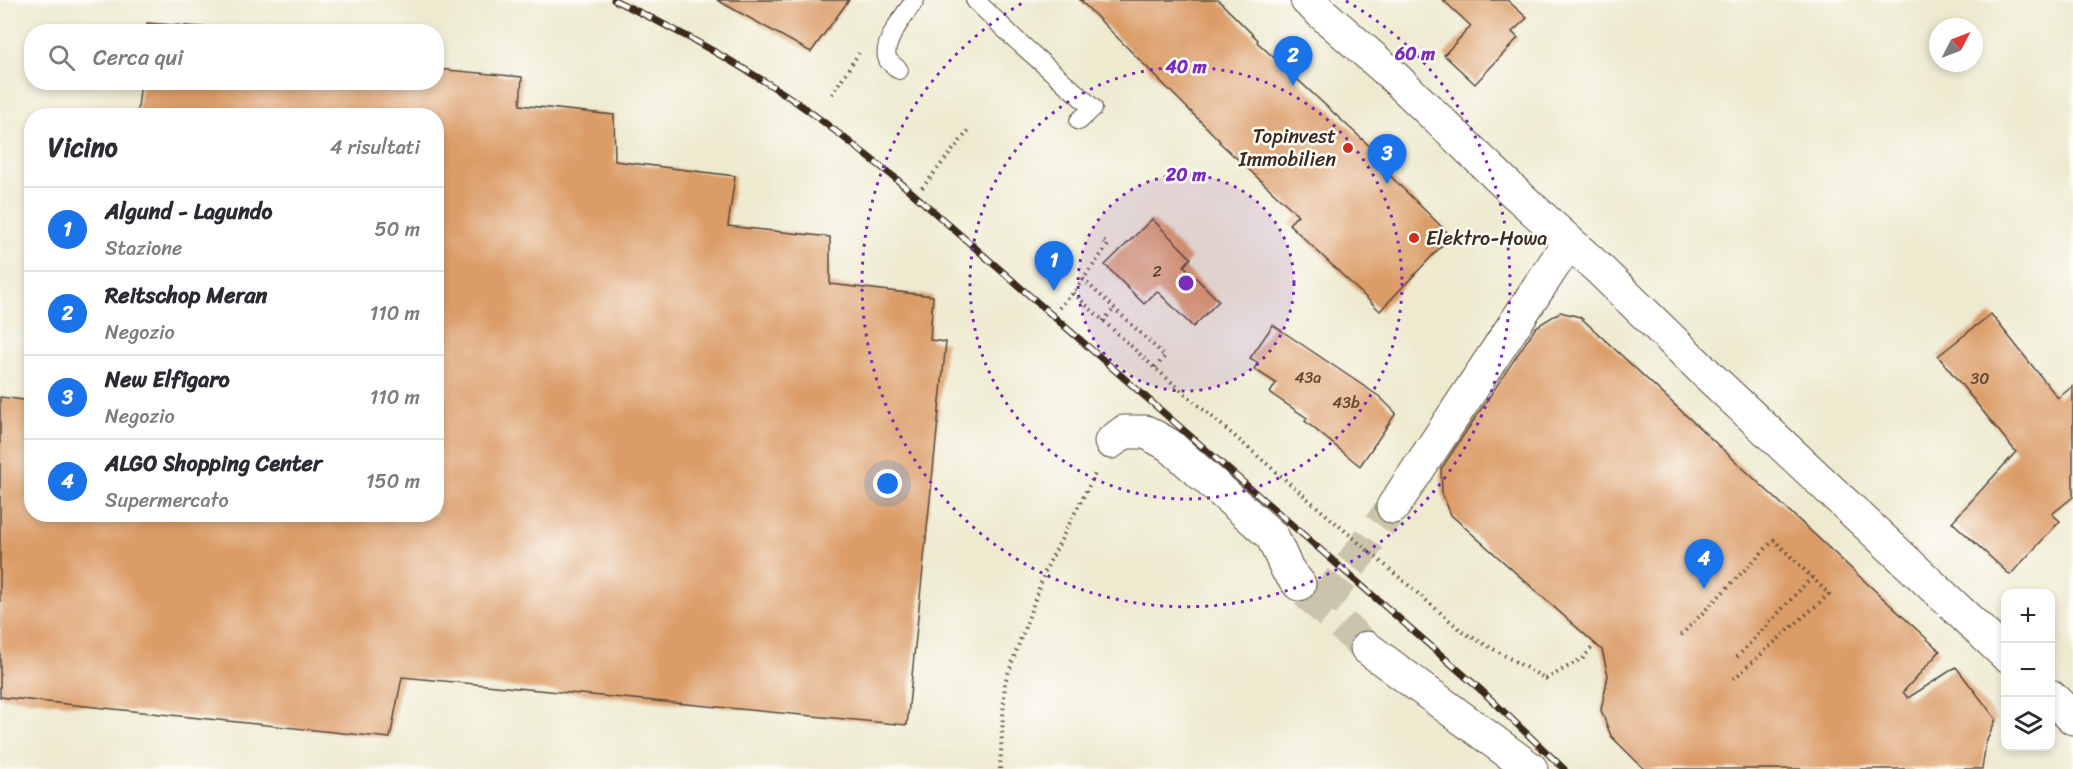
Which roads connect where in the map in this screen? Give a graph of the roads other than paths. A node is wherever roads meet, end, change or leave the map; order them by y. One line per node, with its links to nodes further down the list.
1 (915, 0): 4 (lane)
2 (975, 0): 5 (lane)
3 (1307, 0): 6 (main road)
4 (899, 70)
5 (1079, 121)
6 (1569, 242): 8 (main road); 11 (main road)
7 (1111, 442): 9 (main road)
8 (1393, 507)
9 (1299, 584)
10 (1367, 648): 14 (main road)
11 (2001, 650)
12 (2051, 697): 13 (main road)
13 (2073, 718)
14 (1531, 769)

